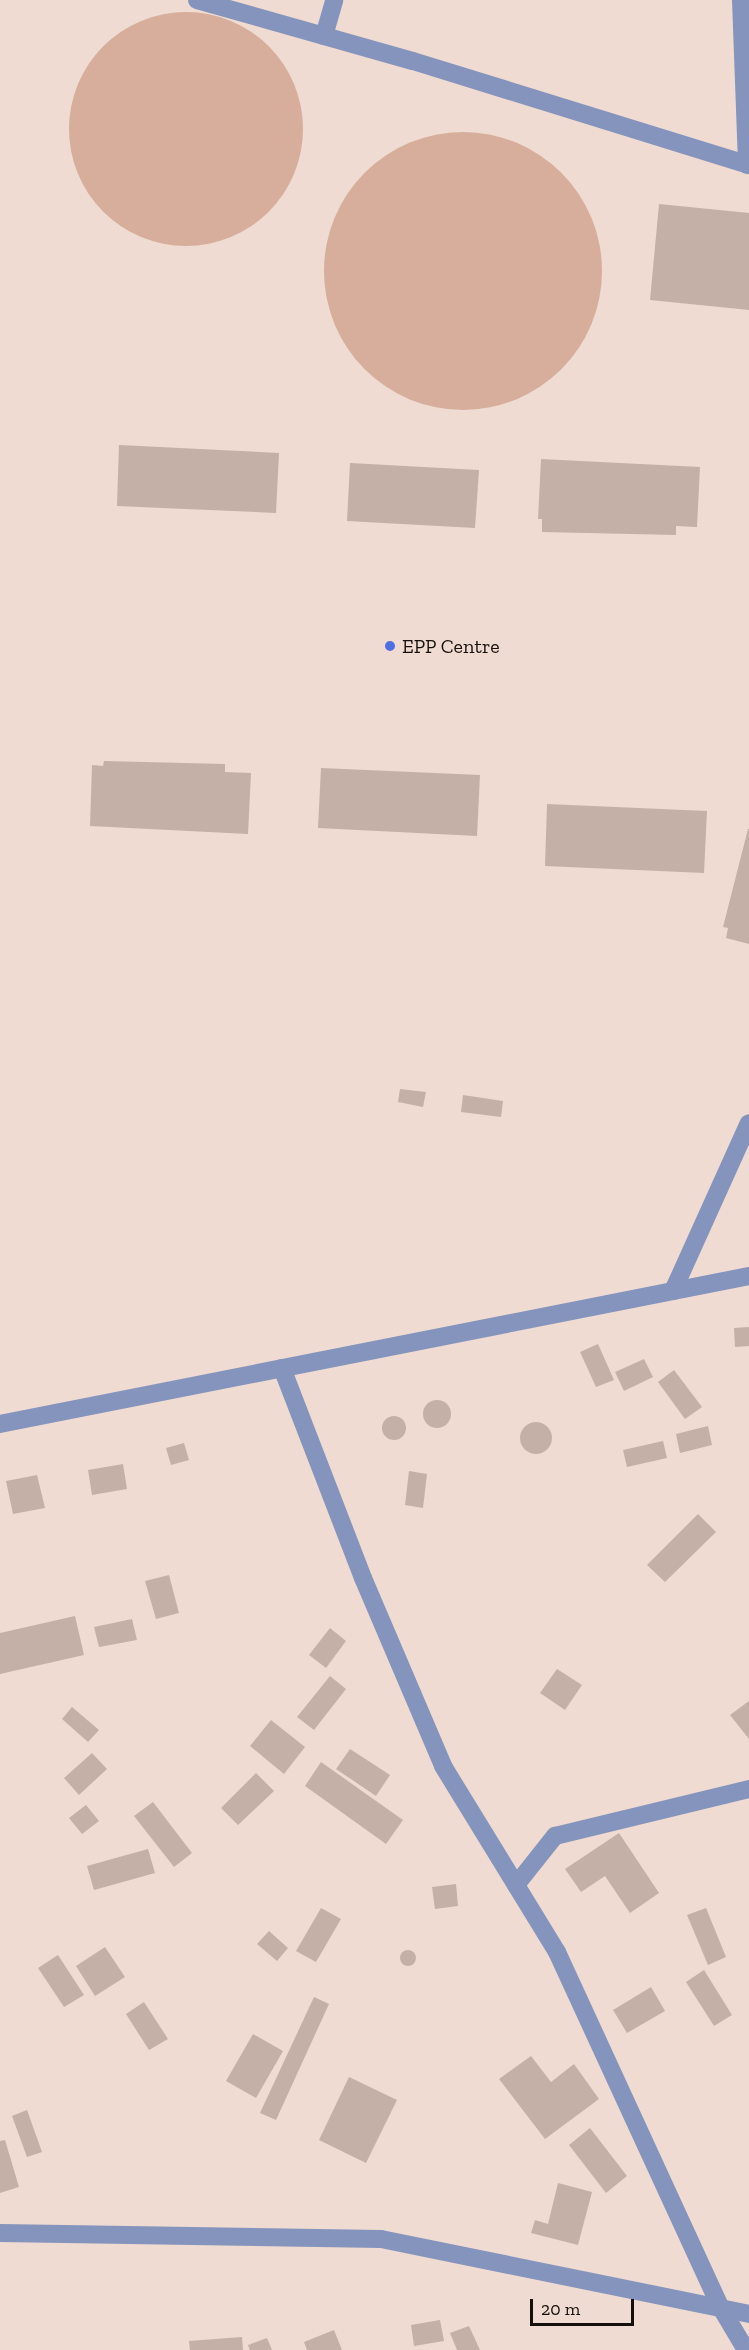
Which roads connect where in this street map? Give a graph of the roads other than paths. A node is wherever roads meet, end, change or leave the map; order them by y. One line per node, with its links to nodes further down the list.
1 (197, 0): 4 (street)
2 (334, 0): 4 (street)
3 (741, 0): 5 (street)
4 (324, 36): 6 (street)
5 (747, 121): 6 (street)
6 (748, 165)
7 (749, 1123): 9 (street)
8 (749, 1276): 9 (street)
9 (673, 1291): 10 (street)
10 (282, 1368): 11 (street); 13 (street)
11 (0, 1424)
12 (749, 1789): 13 (street)
13 (516, 1886): 15 (street)
14 (0, 2233): 15 (street)
15 (721, 2308): 16 (street); 17 (street)
16 (749, 2314)
17 (746, 2350)

